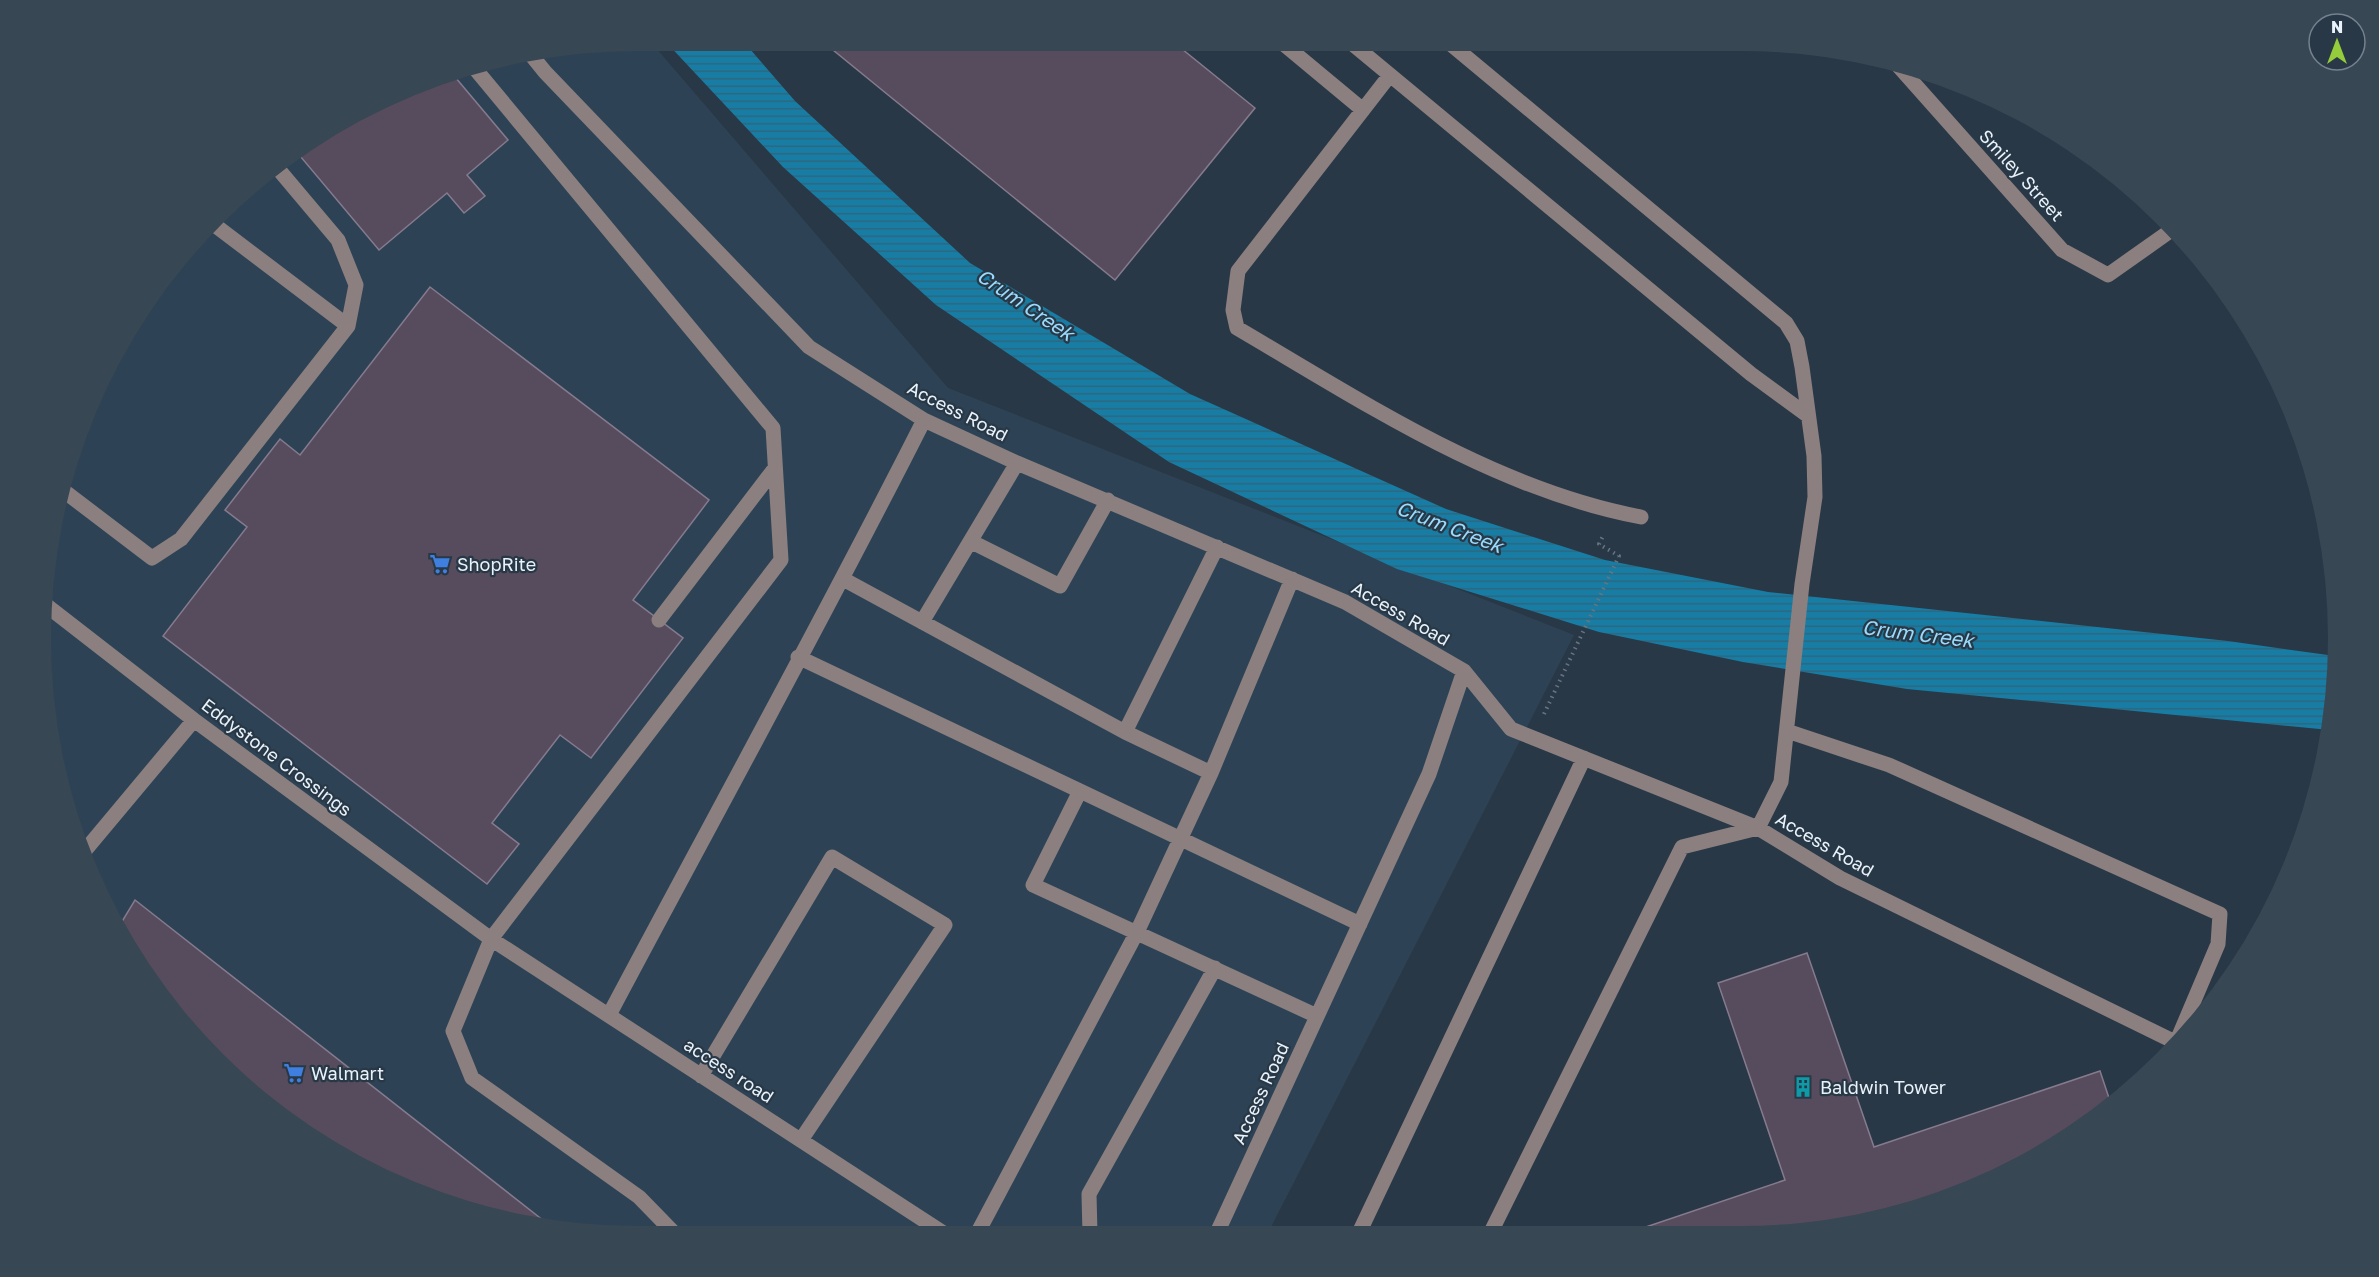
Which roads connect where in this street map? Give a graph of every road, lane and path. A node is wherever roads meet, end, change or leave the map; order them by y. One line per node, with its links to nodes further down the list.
1 (1292, 51): 8 (street)
2 (1361, 51): 6 (street)
3 (1459, 51): 13 (street)
4 (536, 60): 14 (street, Access Road)
5 (479, 73): 16 (street)
6 (1390, 75): 8 (street); 13 (street)
7 (1907, 75): 11 (street, Smiley Street)
8 (1363, 110): 19 (street)
9 (281, 172): 12 (street)
10 (218, 228): 12 (street)
11 (2166, 234)
12 (348, 326): 17 (street)
13 (1807, 415): 31 (street)
14 (924, 420): 15 (street, Access Road); 23 (street)
15 (1017, 463): 18 (street, Access Road); 20 (street)
16 (776, 468): 26 (street); 42 (street)
17 (69, 495)
18 (1107, 500): 20 (street); 21 (street, Access Road)
19 (1641, 517)
20 (972, 542): 27 (street)
21 (1217, 547): 24 (street, Access Road); 32 (street)
22 (1610, 550): 33 (path)
23 (843, 579): 27 (street); 28 (street)
24 (1292, 579): 29 (street, Access Road); 35 (street)
25 (52, 610): 30 (street, Eddystone Crossings)
26 (659, 620)
27 (922, 622): 32 (street)
28 (798, 657): 36 (street); 44 (street)
29 (1464, 671): 33 (street, Access Road); 40 (street, Access Road)
30 (194, 720): 39 (street); 42 (street, Eddystone Crossings)
31 (1787, 730): 37 (street); 46 (street)
32 (1125, 732): 35 (street)
33 (1532, 737): 34 (street, Access Road)
34 (1584, 758): 37 (street, Access Road); 55 (street)
35 (1212, 773): 38 (street)
36 (1080, 791): 38 (street); 41 (street)
37 (1758, 828): 47 (street, Access Road); 56 (street)
38 (1181, 838): 40 (street); 41 (street)
39 (89, 845)
40 (1360, 924): 45 (street, Access Road)
41 (1137, 932): 43 (street); 52 (street)
42 (491, 939): 44 (street, access road); 50 (street)
43 (1215, 968): 45 (street); 53 (street)
44 (609, 1015): 48 (street, access road)
45 (1317, 1016): 54 (street, Access Road)
46 (2184, 1023)
47 (2169, 1040)
48 (701, 1076): 49 (street, access road); 49 (street)
49 (801, 1140): 51 (street, access road)
50 (667, 1226)
51 (933, 1226)
52 (981, 1226)
53 (1090, 1226)
54 (1220, 1226)
55 (1362, 1226)
56 (1494, 1226)

